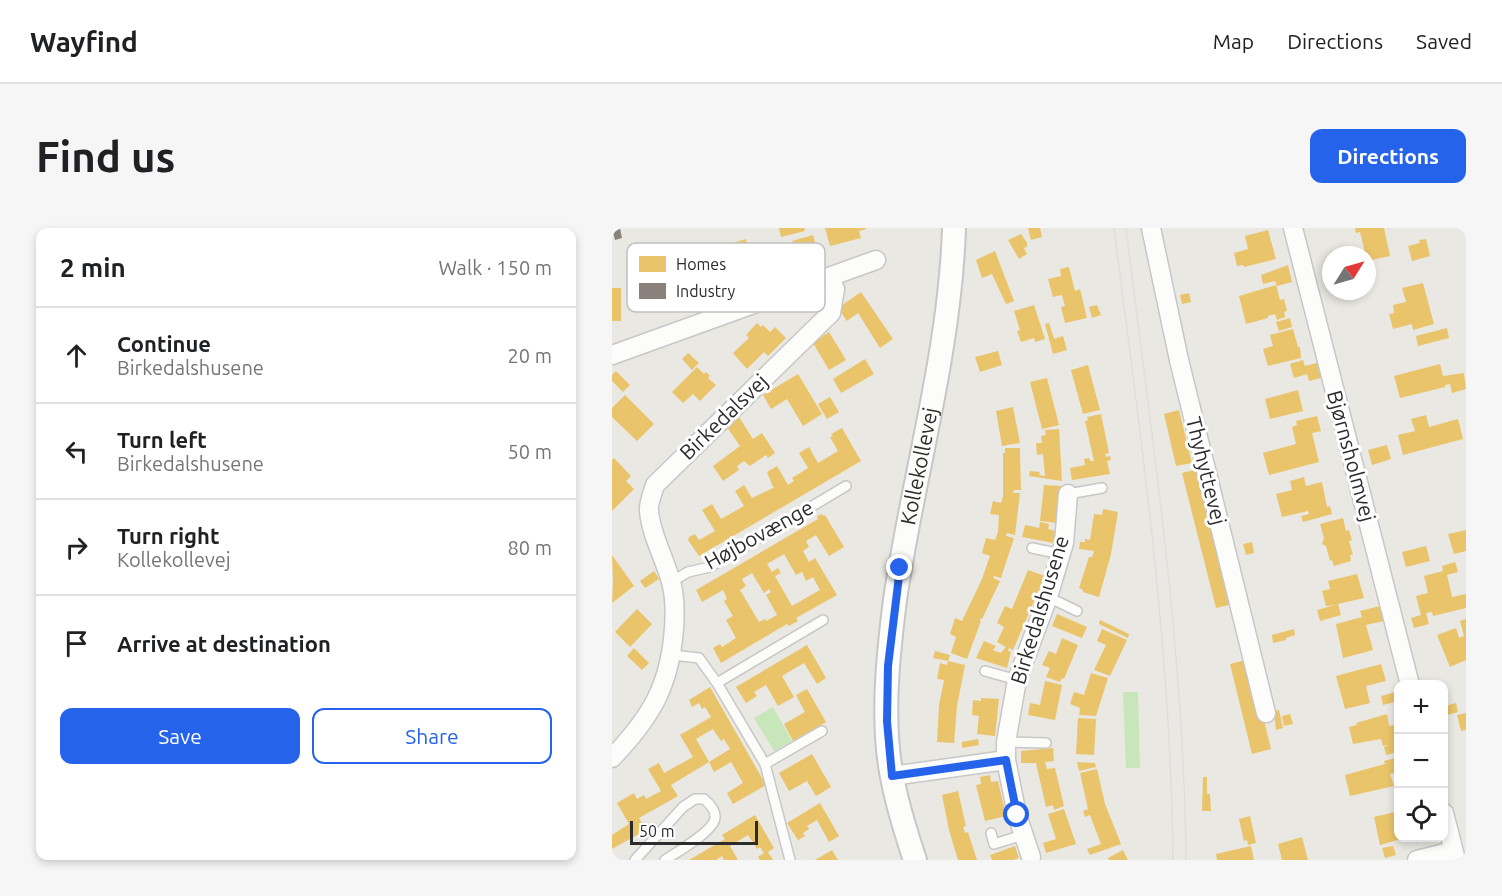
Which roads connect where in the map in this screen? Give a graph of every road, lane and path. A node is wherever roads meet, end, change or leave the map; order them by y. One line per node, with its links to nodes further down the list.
1 (954, 228): 29 (street, Kollekollevej)
2 (1152, 228): 23 (street, Thyhyttevej)
3 (1293, 228): 21 (street, Bjørnsholmvej)
4 (876, 260): 5 (street)
5 (829, 277): 6 (street); 14 (street, Birkedalsvej)
6 (825, 278)
7 (732, 312): 8 (street)
8 (612, 355)
9 (846, 486): 14 (lane, Højbovænge)
10 (1102, 488): 11 (lane, Birkedalshusene)
11 (1068, 494): 13 (street, Birkedalshusene)
12 (1032, 548): 13 (lane)
13 (1061, 554): 15 (street, Birkedalshusene)
14 (668, 576): 18 (street, Birkedalsvej)
15 (1048, 597): 16 (lane); 20 (street, Birkedalshusene)
16 (1077, 611)
17 (823, 620): 22 (lane)
18 (672, 655): 22 (lane); 27 (street, Birkedalsvej)
19 (985, 671): 20 (lane)
20 (1017, 680): 26 (street, Birkedalshusene)
21 (1409, 680)
22 (717, 683): 28 (lane)
23 (1266, 713)
24 (822, 731): 28 (lane)
25 (1046, 743): 26 (lane)
26 (1006, 751): 29 (street); 32 (street, Birkedalshusene)
27 (612, 758)
28 (765, 764): 37 (lane)
29 (892, 776): 38 (street, Kollekollevej); 39 (street, Kollekollevej)
30 (1448, 830): 33 (street)
31 (991, 833): 32 (lane)
32 (1023, 835): 34 (street, Birkedalshusene)
33 (1455, 855): 40 (street)
34 (1032, 859)
35 (635, 860): 36 (lane)
36 (665, 860)
37 (790, 860)
38 (898, 860)
39 (915, 860)
40 (1417, 860)

